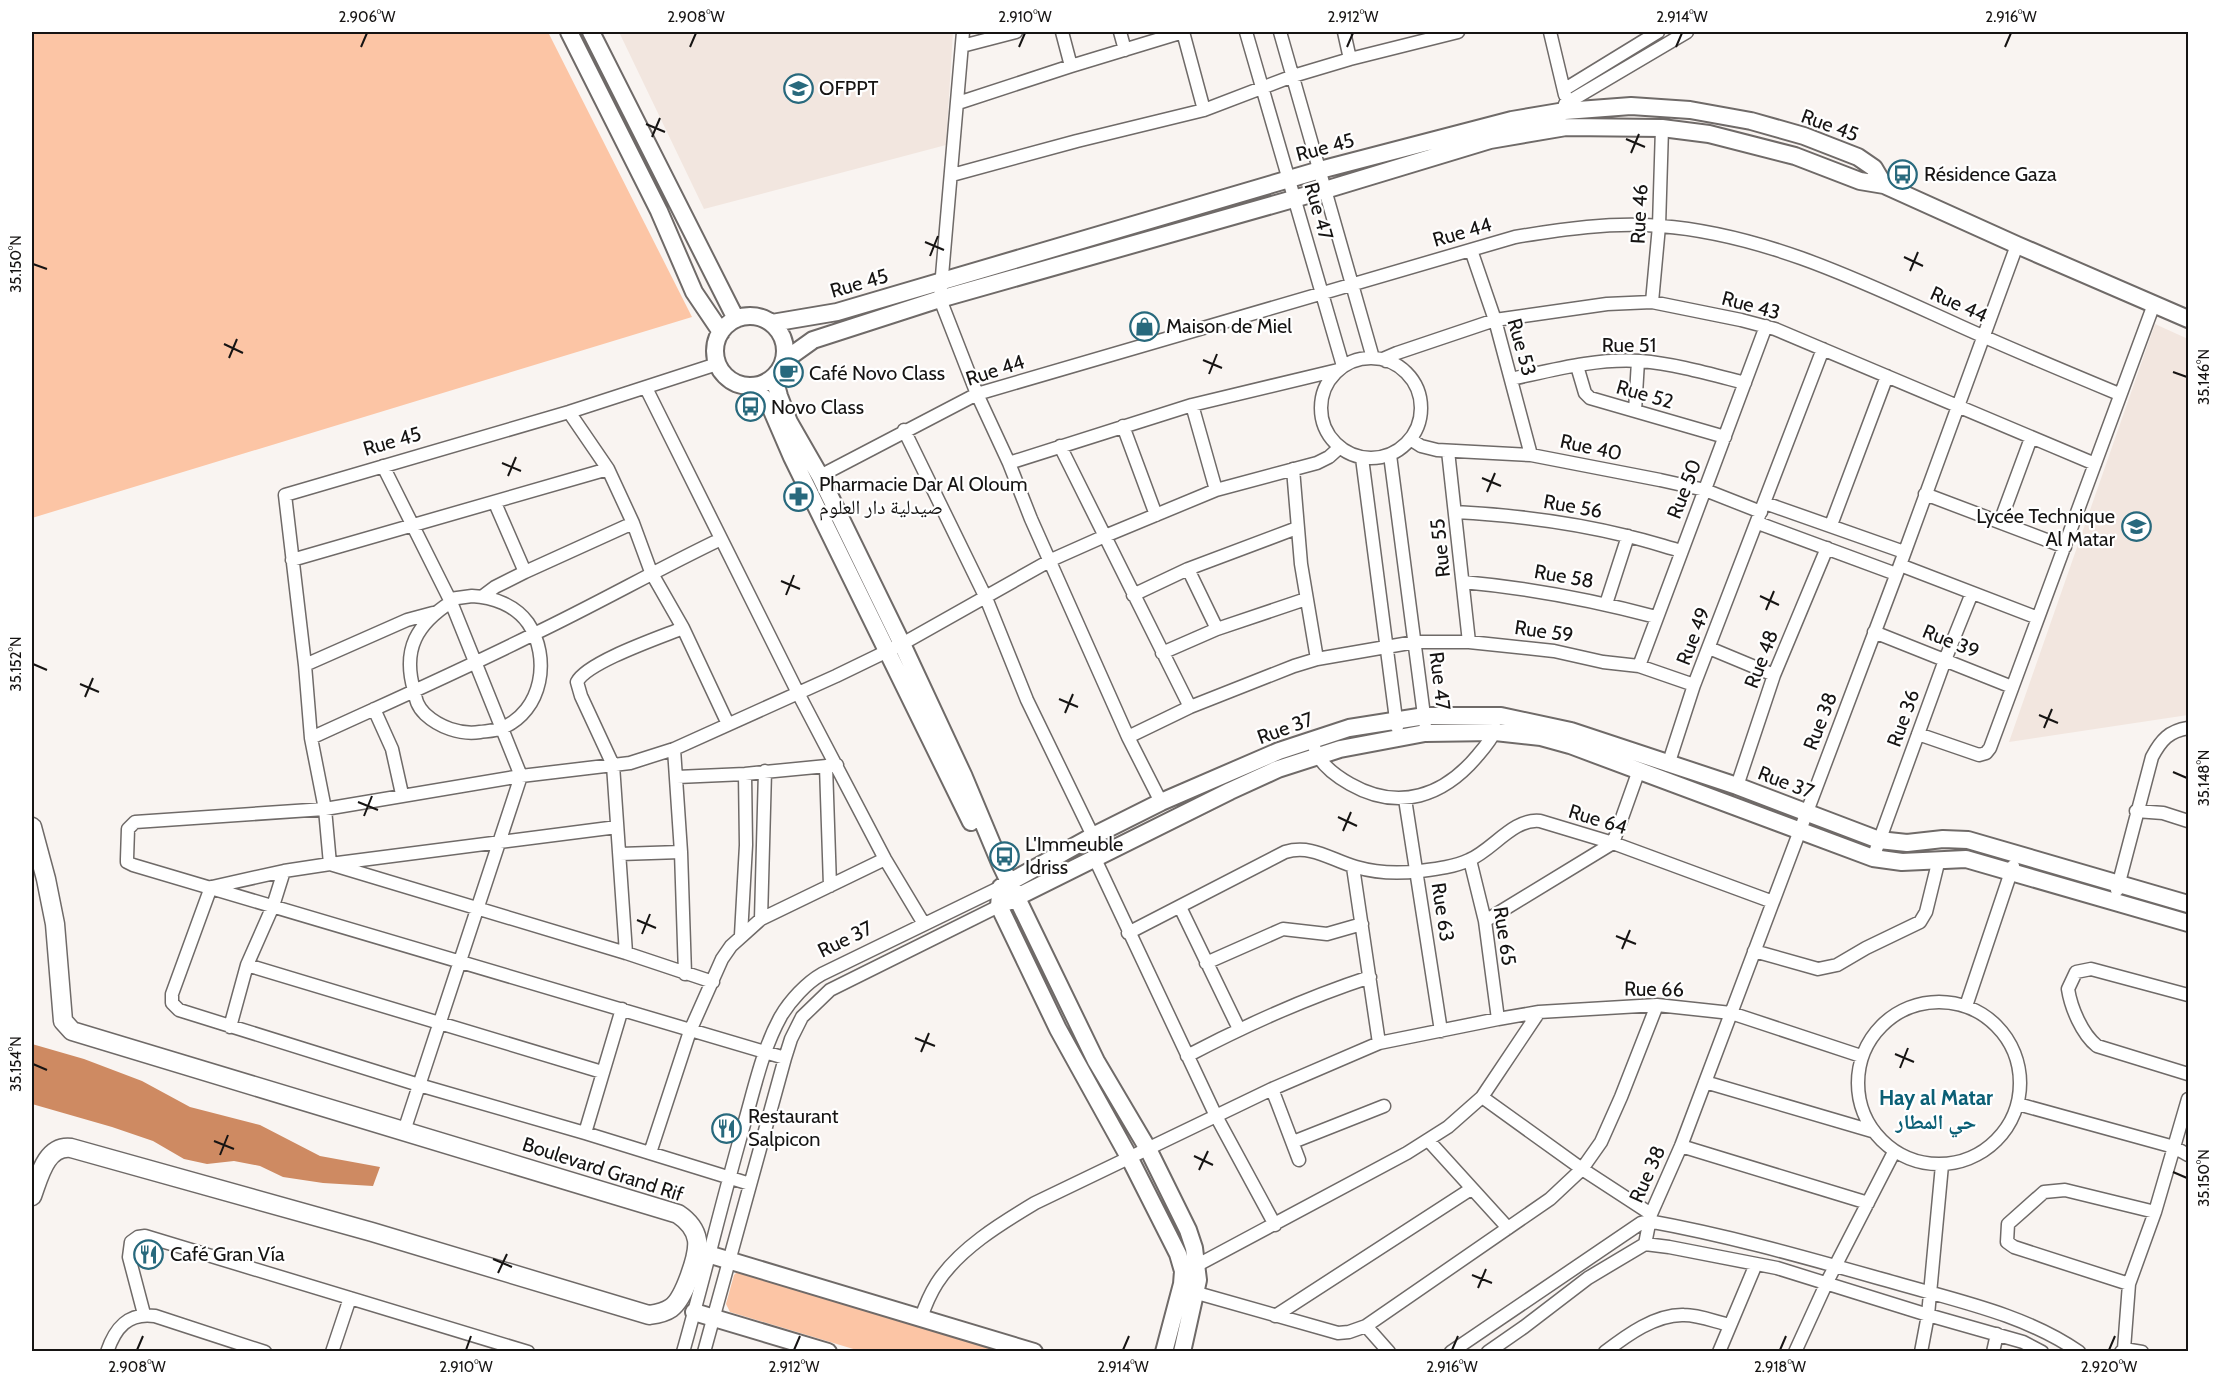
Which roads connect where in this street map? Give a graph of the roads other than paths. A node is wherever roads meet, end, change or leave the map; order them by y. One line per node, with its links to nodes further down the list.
1 (569, 32): 46 (street)
2 (591, 32): 41 (street)
3 (963, 32): 15 (street)
4 (1016, 32): 15 (street)
5 (1062, 32): 18 (street)
6 (1120, 32): 16 (street)
7 (1183, 32): 16 (street); 23 (street)
8 (1246, 32): 20 (street, Rue 47)
9 (1280, 32): 19 (street, Rue 47)
10 (1344, 32): 17 (street)
11 (1458, 32): 17 (street)
12 (1550, 32): 21 (street)
13 (1658, 32): 21 (street)
14 (1688, 32): 24 (street)
15 (962, 46): 22 (street)
16 (1125, 50): 18 (street)
17 (1350, 59): 19 (street)
18 (1071, 66): 22 (street)
19 (1293, 76): 20 (street); 26 (street, Rue 47)
20 (1262, 87): 23 (street); 28 (street, Rue 47)
21 (1564, 89): 24 (street)
22 (958, 103): 27 (street)
23 (1204, 110): 27 (street)
24 (1565, 114): 25 (street, Rue 45); 26 (street, Rue 45); 29 (street, Rue 45); 30 (street, Rue 45)
25 (1662, 128): 29 (street, Rue 45); 32 (street, Rue 46)
26 (1320, 170): 28 (street, Rue 45); 30 (street, Rue 47)
27 (952, 175): 35 (street)
28 (1289, 179): 31 (street, Rue 47); 35 (street, Rue 45)
29 (1884, 185): 33 (street, Rue 45)
30 (1325, 190): 31 (street, Rue 45); 36 (street, Rue 47)
31 (1294, 197): 37 (street, Rue 47); 38 (street, Rue 45)
32 (1659, 226): 34 (street, Rue 44); 39 (street, Rue 46); 47 (street, Rue 44)
33 (2017, 245): 40 (street, Rue 45); 47 (street, Rue 38)
34 (1471, 250): 36 (street, Rue 44); 43 (street, Rue 53)
35 (941, 282): 38 (street); 44 (street, Rue 45)
36 (1352, 284): 37 (street, Rue 44); 49 (street, Rue 47)
37 (1322, 294): 55 (street, Rue 47); 62 (street, Rue 44)
38 (940, 299): 50 (street, Rue 45); 62 (street)
39 (1652, 302): 43 (street, Rue 43); 45 (street, Rue 43)
40 (2154, 304): 42 (street, Rue 45); 63 (street)
41 (736, 319): 44 (street); 46 (street)
42 (2188, 319)
43 (1495, 320): 51 (street, Rue 43); 58 (street, Rue 53)
44 (772, 323): 50 (street)
45 (1766, 326): 48 (street, Rue 43); 59 (street, Rue 50)
46 (721, 332): 53 (street)
47 (1984, 336): 63 (street, Rue 44); 65 (street, Rue 38)
48 (1823, 349): 56 (street, Rue 43); 90 (street, Rue 49)
49 (1373, 358): 51 (street); 55 (street)
50 (785, 360): 57 (street)
51 (1386, 361): 72 (street)
52 (1638, 361): 54 (street, Rue 51); 59 (street, Rue 51); 66 (street)
53 (717, 364): 60 (street); 61 (street, Rue 45)
54 (1577, 366): 58 (street, Rue 51); 66 (street, Rue 52)
55 (1340, 368): 64 (street); 74 (street)
56 (1887, 376): 65 (street, Rue 43); 94 (street)
57 (774, 378): 60 (street); 84 (street)
58 (1511, 379): 77 (street, Rue 53)
59 (1745, 383): 70 (street, Rue 50)
60 (755, 387): 127 (street)
61 (646, 388): 67 (street, Rue 45); 99 (street)
62 (977, 394): 69 (street, Rue 44); 79 (street)
63 (2119, 394): 80 (street)
64 (1192, 405): 68 (street); 85 (street)
65 (1957, 406): 71 (street, Rue 43); 87 (street, Rue 38)
66 (1635, 411): 70 (street, Rue 52)
67 (568, 412): 81 (street, Rue 45); 82 (street)
68 (1123, 426): 73 (street); 91 (street)
69 (904, 430): 84 (street, Rue 44); 114 (street)
70 (1725, 437): 86 (street, Rue 50)
71 (2031, 438): 80 (street, Rue 43); 92 (street)
72 (1410, 439): 75 (street, Rue 40); 76 (street)
73 (1060, 446): 79 (street); 97 (street)
74 (1339, 448): 78 (street); 83 (street)
75 (1448, 451): 77 (street, Rue 40); 89 (street, Rue 55)
76 (1390, 455): 78 (street); 125 (street, Rue 47)
77 (1531, 455): 86 (street, Rue 40)
78 (1362, 458): 128 (street)
79 (1009, 463): 105 (street)
80 (2096, 464): 100 (street)
81 (383, 466): 95 (street); 104 (street, Rue 45)
82 (608, 469): 88 (street); 93 (street)
83 (1293, 469): 85 (street); 96 (street)
84 (820, 476): 127 (street)
85 (1216, 490): 91 (street)
86 (1705, 490): 90 (street, Rue 40); 102 (street, Rue 50)
87 (1925, 494): 92 (street); 103 (street, Rue 38)
88 (495, 503): 95 (street); 108 (street)
89 (1455, 512): 98 (street, Rue 56); 110 (street, Rue 55)
90 (1761, 512): 94 (street, Rue 40); 101 (street, Rue 40); 129 (street, Rue 49)
91 (1156, 516): 97 (street)
92 (2000, 522): 100 (street)
93 (633, 524): 108 (street); 109 (street)
94 (1831, 525): 103 (street, Rue 40)
95 (414, 527): 104 (street); 116 (street)
96 (1297, 528): 106 (street); 115 (street)
97 (1105, 536): 105 (street); 112 (street)
98 (1628, 536): 102 (street, Rue 56); 117 (street)
99 (721, 539): 109 (street); 140 (street)
100 (2065, 547): 120 (street)
101 (1827, 548): 107 (street, Rue 40); 136 (street, Rue 48)
102 (1681, 551): 119 (street, Rue 50)
103 (1904, 552): 107 (street, Rue 38)
104 (292, 560): 134 (street)
105 (1051, 560): 114 (street); 151 (street)
106 (1188, 569): 112 (street); 122 (street)
107 (1898, 570): 111 (street, Rue 40); 123 (street, Rue 38)
108 (525, 572): 113 (street)
109 (651, 572): 121 (street); 124 (street)
110 (1463, 582): 117 (street, Rue 58); 126 (street, Rue 55)
111 (1972, 593): 120 (street, Rue 40); 132 (street, Rue 36)
112 (1133, 595): 130 (street)
113 (483, 596): 116 (street); 124 (street)
114 (986, 598): 127 (street); 177 (street)
115 (1306, 599): 122 (street); 131 (street)
116 (451, 602): 118 (street); 133 (street)
117 (1606, 604): 119 (street, Rue 58)
118 (434, 613): 134 (street); 139 (street)
119 (1656, 617): 135 (street, Rue 50)
120 (2038, 618): 138 (street)
121 (683, 628): 145 (street); 156 (street)
122 (1217, 629): 130 (street)
123 (1874, 632): 132 (street, Rue 39); 171 (street, Rue 38)
124 (533, 635): 133 (street); 148 (street)
125 (1415, 642): 126 (street, Rue 59); 128 (street, Rue 59); 143 (street, Rue 47)
126 (1469, 642): 135 (street, Rue 59)
127 (894, 647): 140 (street); 196 (street)
128 (1385, 647): 131 (street, Rue 59); 144 (street)
129 (1709, 648): 136 (street); 137 (street, Rue 49)
130 (1162, 653): 141 (street)
131 (1317, 659): 141 (street, Rue 59)
132 (1945, 660): 138 (street, Rue 39); 150 (street, Rue 36)
133 (476, 661): 139 (street); 148 (street)
134 (305, 665): 152 (street)
135 (1639, 666): 137 (street, Rue 59)
136 (1774, 675): 164 (street, Rue 48)
137 (1694, 685): 158 (street, Rue 49)
138 (2012, 687): 150 (street)
139 (414, 692): 142 (street); 148 (street)
140 (798, 693): 145 (street); 157 (street)
141 (1190, 707): 151 (street, Rue 59)
142 (374, 709): 152 (street); 165 (street)
143 (1425, 716): 144 (street, Rue 37); 146 (street, Rue 37); 149 (street, Rue 47)
144 (1396, 720): 153 (street); 154 (street, Rue 37)
145 (728, 724): 155 (street)
146 (1498, 724): 149 (street, Rue 37); 158 (street, Rue 37); 159 (street, Rue 37); 166 (street)
147 (2188, 728): 170 (street)
148 (501, 729): 162 (street)
149 (1425, 733): 153 (street, Rue 37)
150 (1918, 734): 178 (street, Rue 36)
151 (1128, 737): 167 (street)
152 (311, 738): 168 (street)
153 (1398, 738): 154 (street, Rue 37)
154 (1314, 747): 166 (street); 167 (street, Rue 37); 187 (street, Rue 37)
155 (674, 749): 156 (street); 163 (street)
156 (613, 765): 162 (street); 175 (street)
157 (832, 765): 160 (street); 189 (street); 197 (street)
158 (1668, 765): 164 (street, Rue 37)
159 (1639, 770): 176 (street, Rue 37); 180 (street)
160 (765, 771): 161 (street); 182 (street)
161 (745, 774): 163 (street); 181 (street)
162 (521, 776): 165 (street); 179 (street)
163 (677, 777): 183 (street)
164 (1737, 786): 171 (street, Rue 37)
165 (402, 794): 168 (street)
166 (1405, 799): 194 (street, Rue 63)
167 (1161, 802): 177 (street, Rue 37)
168 (325, 809): 191 (street); 198 (street)
169 (2188, 809): 172 (street)
170 (2136, 811): 172 (street); 199 (street)
171 (1807, 812): 176 (street, Rue 38); 178 (street, Rue 37)
172 (2163, 813): 173 (street)
173 (2188, 821)
174 (32, 827): 251 (main road, Boulevard Grand Rif)
175 (617, 827): 179 (street); 184 (street)
176 (1800, 830): 186 (street, Rue 37); 201 (street, Rue 38)
177 (1093, 836): 196 (street, Rue 37)
178 (1879, 840): 185 (street, Rue 37); 186 (street, Rue 36)
179 (498, 842): 191 (street); 206 (street)
180 (1613, 843): 190 (street, Rue 64); 201 (street, Rue 64); 208 (street)
181 (746, 845): 182 (street); 213 (street)
182 (763, 845): 207 (street)
183 (681, 852): 184 (street); 219 (street)
184 (620, 854): 215 (street)
185 (2018, 854): 195 (street); 199 (street, Rue 37)
186 (1873, 858): 188 (street, Rue 37)
187 (1095, 859): 200 (street, Rue 37); 212 (street)
188 (1939, 859): 195 (street, Rue 37); 214 (street)
189 (885, 860): 197 (street); 210 (street)
190 (1470, 860): 194 (street, Rue 64); 208 (street, Rue 65)
191 (330, 864): 193 (street); 206 (street)
192 (1353, 867): 194 (street, Rue 64); 205 (street, Rue 64); 211 (street)
193 (284, 871): 198 (street); 203 (street)
194 (1418, 872): 235 (street, Rue 63)
195 (2011, 872): 199 (street, Rue 37); 226 (street)
196 (1005, 884): 200 (street); 204 (street); 210 (street, Rue 37)
197 (830, 886): 207 (street)
198 (211, 887): 203 (street); 232 (street)
199 (2117, 893): 202 (street, Rue 37); 209 (street, Rue 37)
200 (1017, 897): 204 (street, Rue 37); 258 (street)
201 (1773, 902): 214 (street, Rue 38)
202 (2188, 904)
203 (273, 906): 216 (street); 218 (street)
204 (999, 906): 223 (street, Rue 37); 262 (street)
205 (1180, 907): 212 (street, Rue 64); 217 (street)
206 (478, 909): 215 (street); 216 (street)
207 (761, 919): 213 (street)
208 (1485, 921): 230 (street, Rue 65)
209 (2188, 923)
210 (924, 924): 220 (street, Rue 37)
211 (1362, 924): 217 (street); 221 (street)
212 (1128, 933): 238 (street)
213 (741, 935): 222 (street)
214 (1754, 951): 229 (street, Rue 38)
215 (626, 953): 219 (street)
216 (461, 962): 227 (street); 231 (street)
217 (1206, 963): 233 (street)
218 (247, 965): 231 (street); 232 (street)
219 (685, 974): 222 (street)
220 (822, 974): 223 (street); 237 (street, Rue 37)
221 (1370, 976): 233 (street); 236 (street)
222 (713, 982): 234 (street)
223 (830, 990): 240 (street, Rue 37)
224 (2188, 995): 242 (street)
225 (1657, 1005): 228 (street, Rue 66); 229 (street, Rue 66); 265 (street)
226 (1966, 1006): 239 (street); 248 (street)
227 (622, 1009): 234 (street); 241 (street)
228 (1539, 1012): 230 (street, Rue 66); 246 (street)
229 (1731, 1013): 239 (street, Rue 66); 243 (street, Rue 38)
230 (1498, 1019): 235 (street, Rue 66)
231 (441, 1023): 241 (street); 244 (street)
232 (230, 1027): 244 (street)
233 (1239, 1029): 238 (street)
234 (690, 1031): 237 (street); 260 (street)
235 (1441, 1031): 236 (street, Rue 66)
236 (1379, 1043): 245 (street, Rue 66)
237 (765, 1052): 240 (street); 266 (street, Rue 37)
238 (1187, 1056): 250 (street)
239 (1861, 1056): 252 (street)
240 (785, 1058): 267 (street, Rue 37)
241 (602, 1072): 253 (street)
242 (2188, 1074)
243 (1705, 1083): 252 (street); 256 (street, Rue 38)
244 (419, 1085): 251 (street); 253 (street)
245 (1272, 1089): 250 (street, Rue 66); 255 (street)
246 (1482, 1097): 254 (street); 265 (street)
247 (2188, 1099): 257 (street)
248 (2018, 1104): 257 (street); 264 (street)
249 (1384, 1106): 255 (street)
250 (1216, 1116): 258 (street, Rue 66); 273 (street)
251 (404, 1131): 269 (main road, Boulevard Grand Rif)
252 (1872, 1131): 259 (street)
253 (585, 1133): 260 (street)
254 (1428, 1140): 268 (street); 273 (street)
255 (1293, 1142): 263 (street)
256 (1681, 1146): 270 (street); 272 (street, Rue 38)
257 (2174, 1147): 261 (street); 271 (street)
258 (1148, 1149): 262 (street, Rue 66); 280 (street)
259 (1894, 1152): 264 (street); 270 (street)
260 (650, 1154): 266 (street)
261 (2188, 1155)
262 (1130, 1159): 280 (street); 290 (street, Rue 66)
263 (1299, 1160)
264 (1942, 1165): 284 (street)
265 (1582, 1169): 272 (street); 274 (street)
266 (729, 1178): 267 (street); 276 (street, Rue 37)
267 (750, 1184): 277 (street, Rue 37)
268 (1472, 1189): 274 (street); 289 (street)
269 (32, 1196)
270 (1868, 1203): 279 (street)
271 (2154, 1212): 282 (street); 282 (street)
272 (1649, 1217): 275 (street, Rue 38); 279 (street); 307 (street)
273 (1275, 1225): 280 (street)
274 (1508, 1228): 293 (street)
275 (1644, 1244): 278 (street); 308 (street)
276 (711, 1255): 277 (street); 286 (street, Rue 37)
277 (730, 1260): 290 (street); 291 (street, Rue 37)
278 (1756, 1264): 281 (street); 292 (street)
279 (1836, 1266): 281 (street); 284 (street)
280 (1190, 1269): 283 (street); 304 (street)
281 (1827, 1282): 288 (street); 311 (street)
282 (2129, 1284): 295 (street)
283 (1197, 1293): 289 (street); 305 (street)
284 (1930, 1293): 288 (street); 315 (street)
285 (350, 1298): 287 (street); 298 (street); 299 (street)
286 (694, 1312): 291 (street); 300 (street, Rue 37)
287 (144, 1314): 296 (street); 297 (street)
288 (1928, 1315): 294 (street); 312 (street)
289 (1275, 1316): 293 (street)
290 (921, 1317): 303 (street)
291 (714, 1318): 301 (street, Rue 37); 302 (street)
292 (1730, 1325): 309 (street); 310 (street)
293 (1366, 1326): 306 (street)
294 (1997, 1334): 313 (street); 314 (street)
295 (2123, 1350): 316 (street)
296 (107, 1352)
297 (265, 1352)
298 (332, 1352)
299 (528, 1352)
300 (683, 1352)
301 (704, 1352)
302 (828, 1352)
303 (1034, 1352)
304 (1164, 1352)
305 (1182, 1352)
306 (1389, 1352)
307 (1451, 1352)
308 (1488, 1352)
309 (1605, 1352)
310 (1719, 1352)
311 (1795, 1352)
312 (1921, 1352)
313 (1994, 1352)
314 (2042, 1352)
315 (2079, 1352)
316 (2142, 1352)

